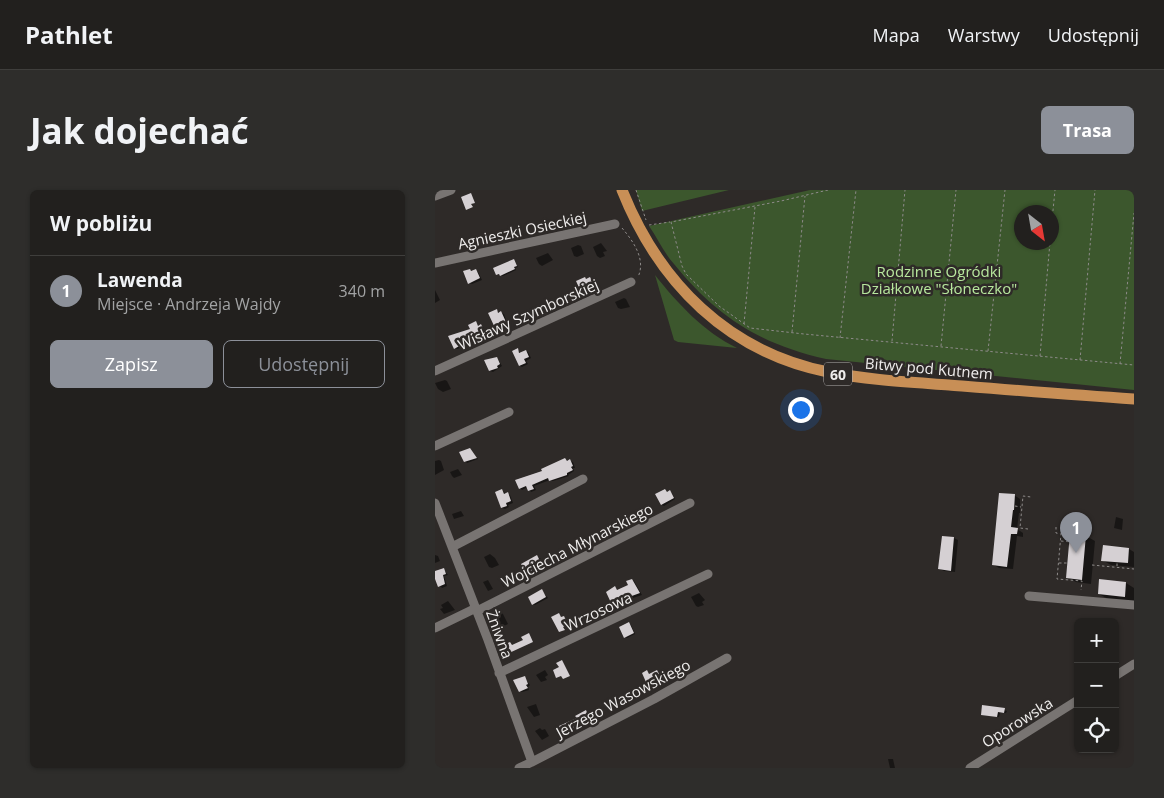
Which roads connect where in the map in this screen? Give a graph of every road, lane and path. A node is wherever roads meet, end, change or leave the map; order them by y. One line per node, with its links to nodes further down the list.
1 (451, 190): 11 (street)
2 (622, 190): 32 (main road, Bitwy pod Kutnem / 60)
3 (636, 190): 16 (path)
4 (828, 190): 12 (path)
5 (856, 190): 23 (path)
6 (905, 190): 24 (path)
7 (956, 190): 25 (path)
8 (1005, 190): 26 (path)
9 (1055, 190): 13 (path)
10 (1095, 190): 28 (path)
11 (435, 196)
12 (805, 196): 14 (path); 22 (path)
13 (1054, 205)
14 (755, 206): 16 (path); 21 (path)
15 (1134, 213): 29 (path)
16 (671, 222): 21 (path)
17 (615, 224): 19 (street, Agnieszki Osieckiej); 20 (path)
18 (1049, 250): 27 (path)
19 (435, 263)
20 (631, 282): 31 (street, Wisławy Szymborskiej)
21 (744, 324): 22 (path)
22 (792, 333): 23 (path)
23 (840, 338): 24 (path)
24 (891, 342): 25 (path)
25 (941, 347): 26 (path)
26 (987, 351): 27 (path)
27 (1040, 356): 28 (path)
28 (1080, 360): 29 (path)
29 (1119, 364): 30 (path)
30 (1134, 366)
31 (435, 371)
32 (1134, 399)
33 (509, 412): 34 (street)
34 (435, 446)
35 (583, 479): 45 (street)
36 (1031, 497): 40 (path)
37 (435, 503): 45 (street, Żniwna)
38 (690, 503): 56 (street, Wojciecha Młynarskiego)
39 (1015, 506): 40 (path)
40 (1022, 507): 42 (path)
41 (1056, 527): 43 (path)
42 (1028, 529)
43 (1061, 541): 44 (path); 47 (path)
44 (1071, 542)
45 (452, 547): 56 (street, Żniwna)
46 (1117, 562): 50 (path)
47 (1059, 563): 48 (path); 53 (path)
48 (1069, 563)
49 (1092, 565): 50 (path)
50 (1117, 567): 51 (path)
51 (1134, 569)
52 (708, 574): 60 (street, Wrzosowa)
53 (1081, 590)
54 (1029, 596): 55 (street)
55 (1134, 606)
56 (476, 609): 57 (street, Wojciecha Młynarskiego); 60 (street, Żniwna)
57 (435, 628)
58 (727, 658): 63 (street, Jerzego Wasowskiego)
59 (1134, 664): 61 (street)
60 (499, 673): 63 (street, Żniwna)
61 (1119, 673)
62 (1074, 703): 65 (street, Oporowska)
63 (532, 762): 64 (street)
64 (519, 768)
65 (970, 768)

